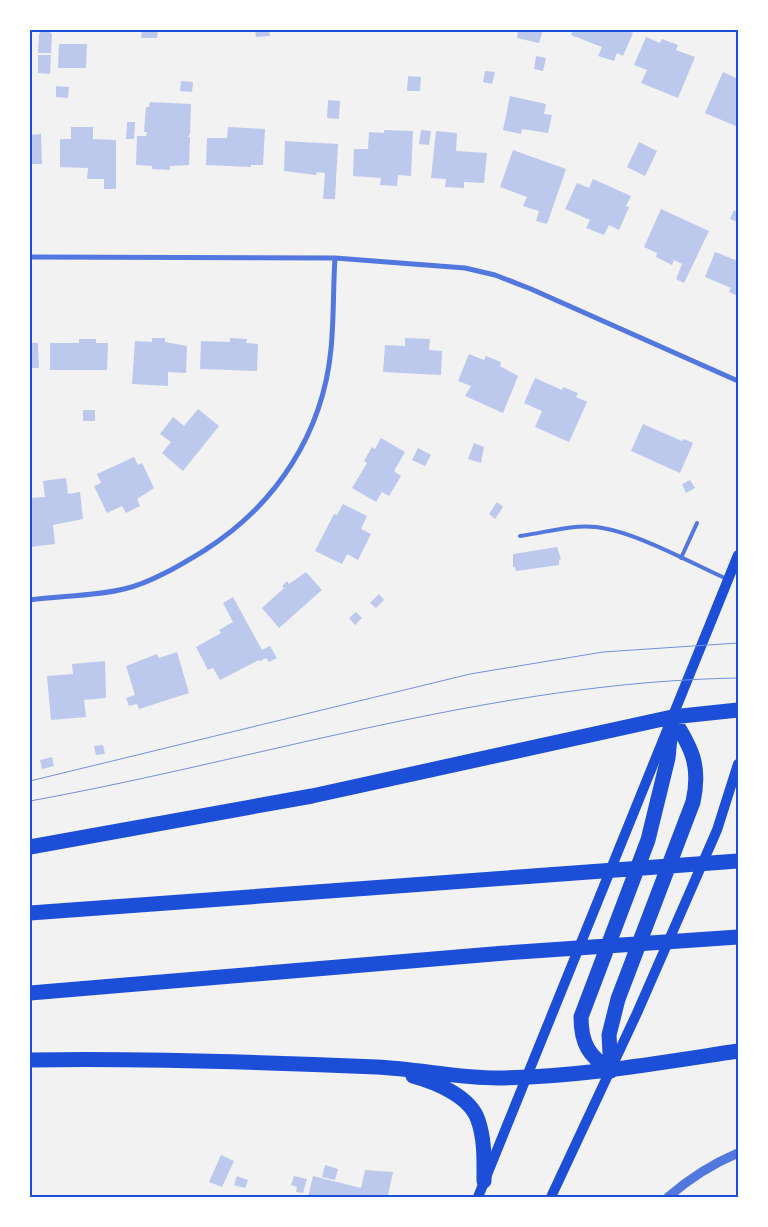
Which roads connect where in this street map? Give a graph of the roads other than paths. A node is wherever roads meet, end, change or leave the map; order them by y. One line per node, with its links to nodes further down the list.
1 (30, 257): 2 (street)
2 (335, 258): 3 (street); 9 (street)
3 (738, 381)
4 (696, 523): 7 (lane)
5 (520, 536): 7 (lane)
6 (738, 555): 8 (main road)
7 (681, 558): 8 (lane)
8 (728, 579): 11 (main road)
9 (30, 600)
10 (738, 710): 11 (highway)
11 (672, 717): 13 (highway); 21 (highway); 21 (highway); 22 (main road)
12 (738, 764): 21 (main road)
13 (30, 847)
14 (738, 861): 15 (highway)
15 (30, 913)
16 (738, 937): 17 (highway)
17 (30, 993)
18 (738, 1051): 21 (highway)
19 (30, 1060): 20 (highway)
20 (380, 1067): 22 (highway); 24 (highway)
21 (611, 1071): 22 (highway); 26 (main road)
22 (529, 1075): 24 (main road)
23 (738, 1153): 27 (street)
24 (484, 1181): 25 (main road)
25 (478, 1197)
26 (552, 1197)
27 (668, 1197)

